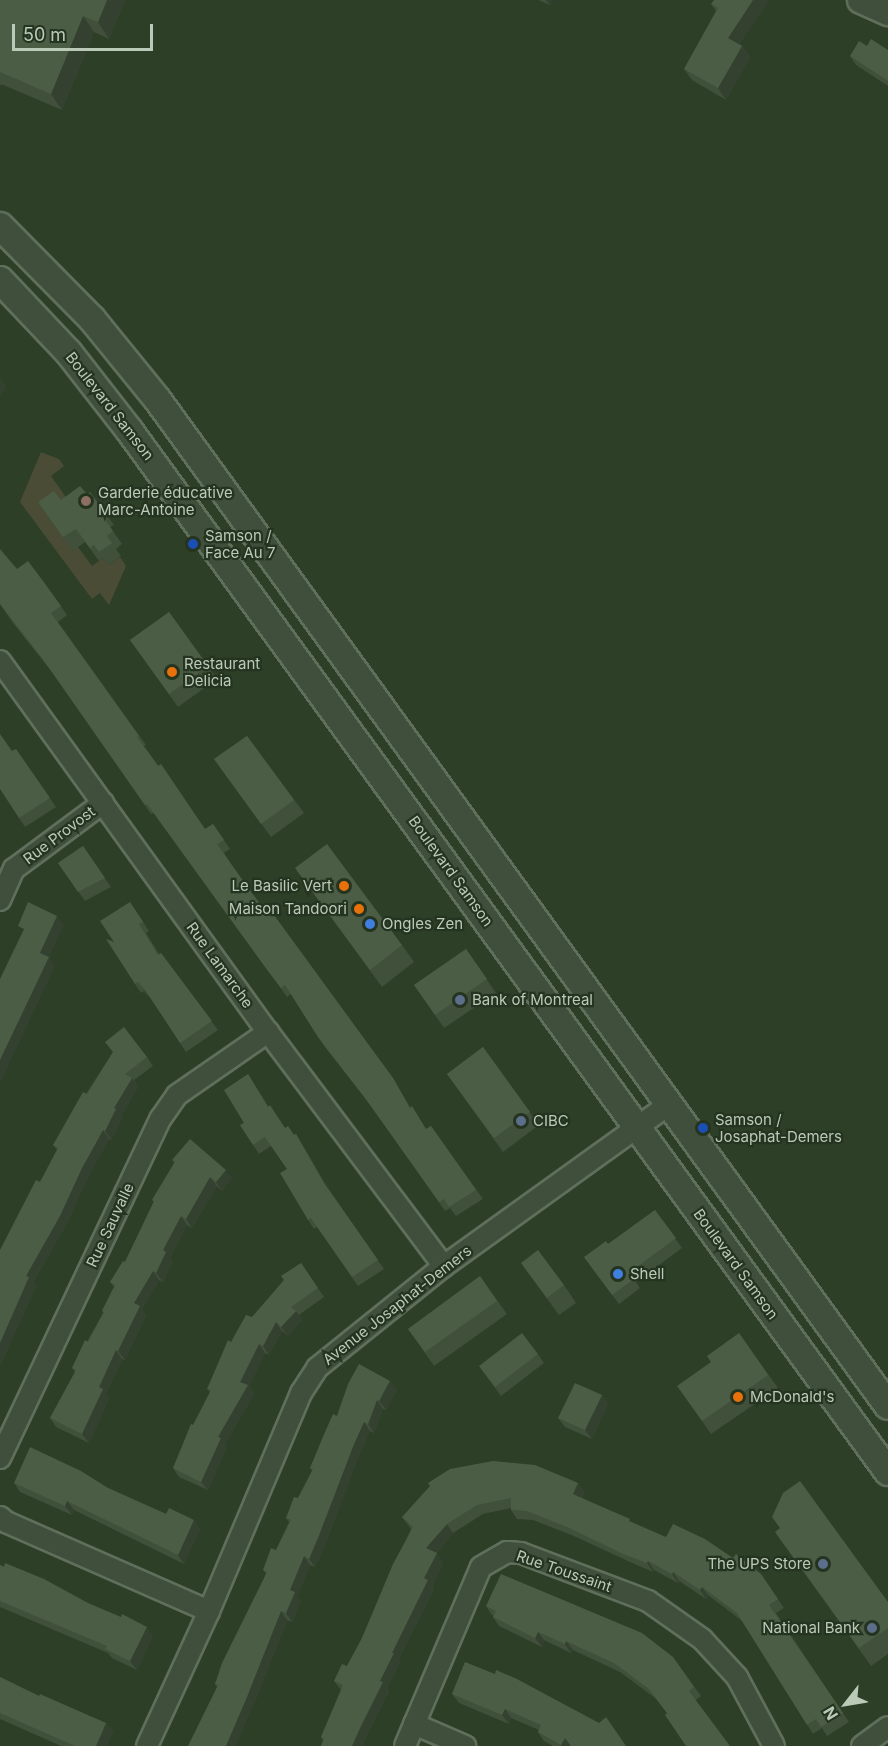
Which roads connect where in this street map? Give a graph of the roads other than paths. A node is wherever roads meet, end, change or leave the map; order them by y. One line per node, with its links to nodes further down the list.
1 (861, 0): 2 (street)
2 (888, 12)
3 (0, 226): 9 (street)
4 (0, 280): 10 (street, Boulevard Samson)
5 (0, 661): 6 (street, Rue Lamarche)
6 (103, 803): 7 (street, Rue Provost); 8 (street, Rue Lamarche)
7 (0, 900)
8 (268, 1032): 11 (street, Rue Lamarche); 13 (street, Rue Sauvalle)
9 (668, 1105): 10 (street, Avenue Josaphat-Demers); 12 (street)
10 (637, 1128): 11 (street, Avenue Josaphat-Demers); 14 (street, Boulevard Samson)
11 (444, 1266): 16 (street, Avenue Josaphat-Demers)
12 (888, 1406)
13 (0, 1458)
14 (888, 1472)
15 (0, 1517): 16 (street)
16 (209, 1611): 19 (street, Avenue Josaphat-Demers)
17 (414, 1724): 20 (street, Rue Toussaint); 21 (street); 22 (street, Rue Toussaint)
18 (888, 1727): 23 (street)
19 (147, 1746)
20 (405, 1746)
21 (465, 1746)
22 (774, 1746)
23 (862, 1746)

